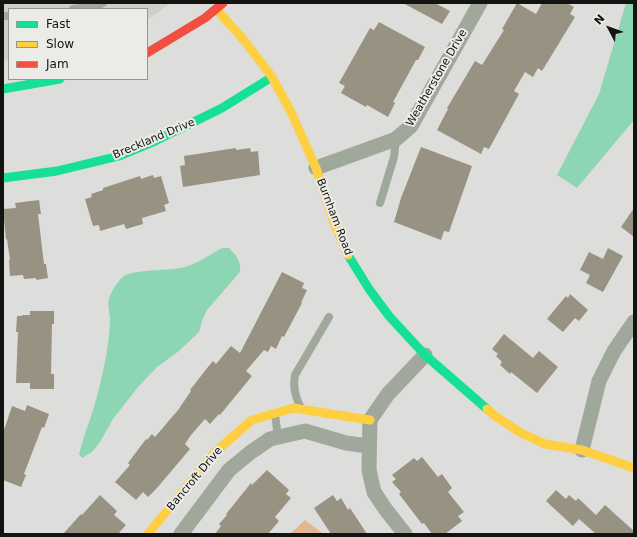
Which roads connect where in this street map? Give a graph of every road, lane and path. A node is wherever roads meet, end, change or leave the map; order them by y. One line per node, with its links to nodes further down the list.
1 (103, 3): 4 (lane)
2 (223, 3): 5 (street)
3 (480, 3): 10 (street, Weatherstone Drive)
4 (81, 8)
5 (216, 9): 6 (street); 7 (street, Burnham Road)
6 (148, 52)
7 (272, 77): 11 (street, Burnham Road); 12 (street, Breckland Drive)
8 (54, 80): 9 (street)
9 (3, 89)
10 (396, 139): 11 (street, Weatherstone Drive); 13 (lane)
11 (316, 168): 16 (street, Burnham Road)
12 (3, 178)
13 (380, 203)
14 (329, 317): 17 (lane)
15 (634, 322): 22 (street)
16 (424, 355): 19 (street); 22 (street, Burnham Road)
17 (301, 409): 18 (street, Bancroft Drive); 19 (street, Bancroft Drive)
18 (275, 413): 20 (lane); 24 (street, Bancroft Drive)
19 (370, 420): 21 (street)
20 (278, 437): 21 (street, Bancroft Drive); 24 (street, Bancroft Drive)
21 (369, 446): 27 (street)
22 (582, 450): 23 (street, Burnham Road)
23 (634, 468)
24 (195, 496): 25 (street, Bancroft Drive); 26 (street, Bancroft Drive)
25 (148, 534)
26 (181, 534)
27 (405, 534)

